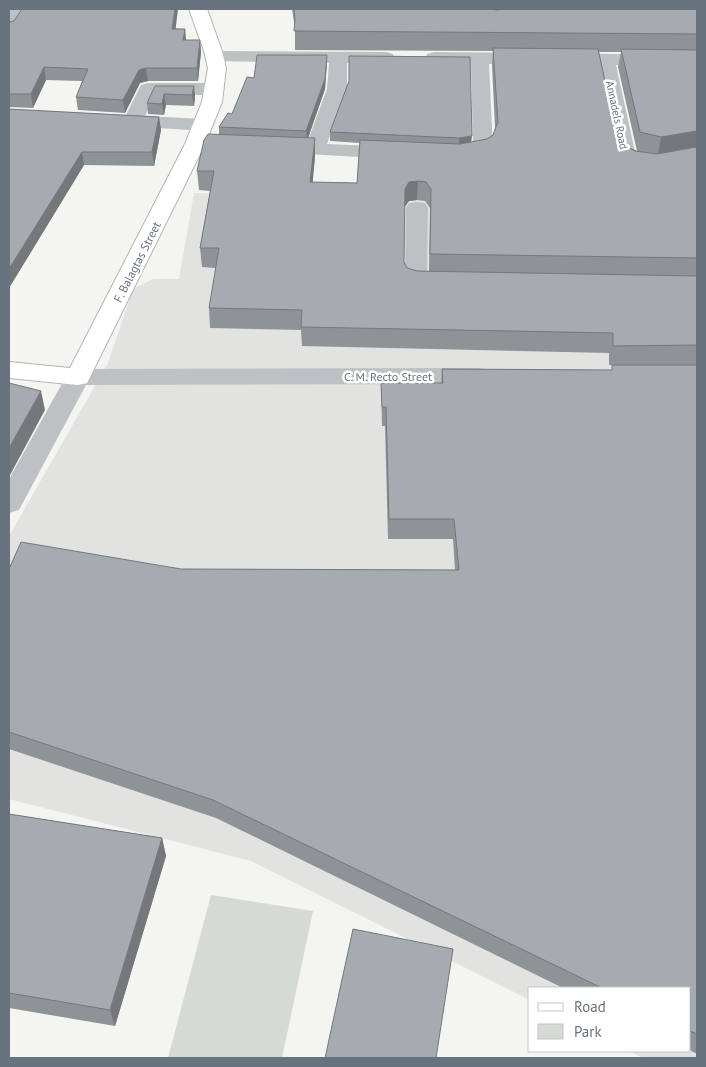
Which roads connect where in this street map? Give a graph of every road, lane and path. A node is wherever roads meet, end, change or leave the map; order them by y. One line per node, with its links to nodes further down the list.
1 (12, 9): 3 (street)
2 (198, 9): 4 (main road, F. Balagtas Street)
3 (9, 29)
4 (216, 57): 5 (street); 9 (main road, F. Balagtas Street)
5 (338, 58): 6 (street); 14 (street)
6 (480, 58): 7 (street); 16 (street)
7 (605, 59): 8 (street); 17 (street, Annadels Road)
8 (697, 60)
9 (215, 89): 11 (street); 12 (main road, F. Balagtas Street)
10 (104, 120): 11 (street)
11 (133, 121): 12 (street)
12 (204, 138): 22 (main road, F. Balagtas Street)
13 (260, 147): 14 (street)
14 (315, 150): 15 (street)
15 (411, 154)
16 (440, 155)
17 (697, 156)
18 (417, 208): 19 (street)
19 (464, 283)
20 (9, 370): 22 (main road)
21 (498, 376): 22 (street, C. M. Recto Street)
22 (78, 377): 23 (street, F. Balagtas Street)
23 (9, 503)

